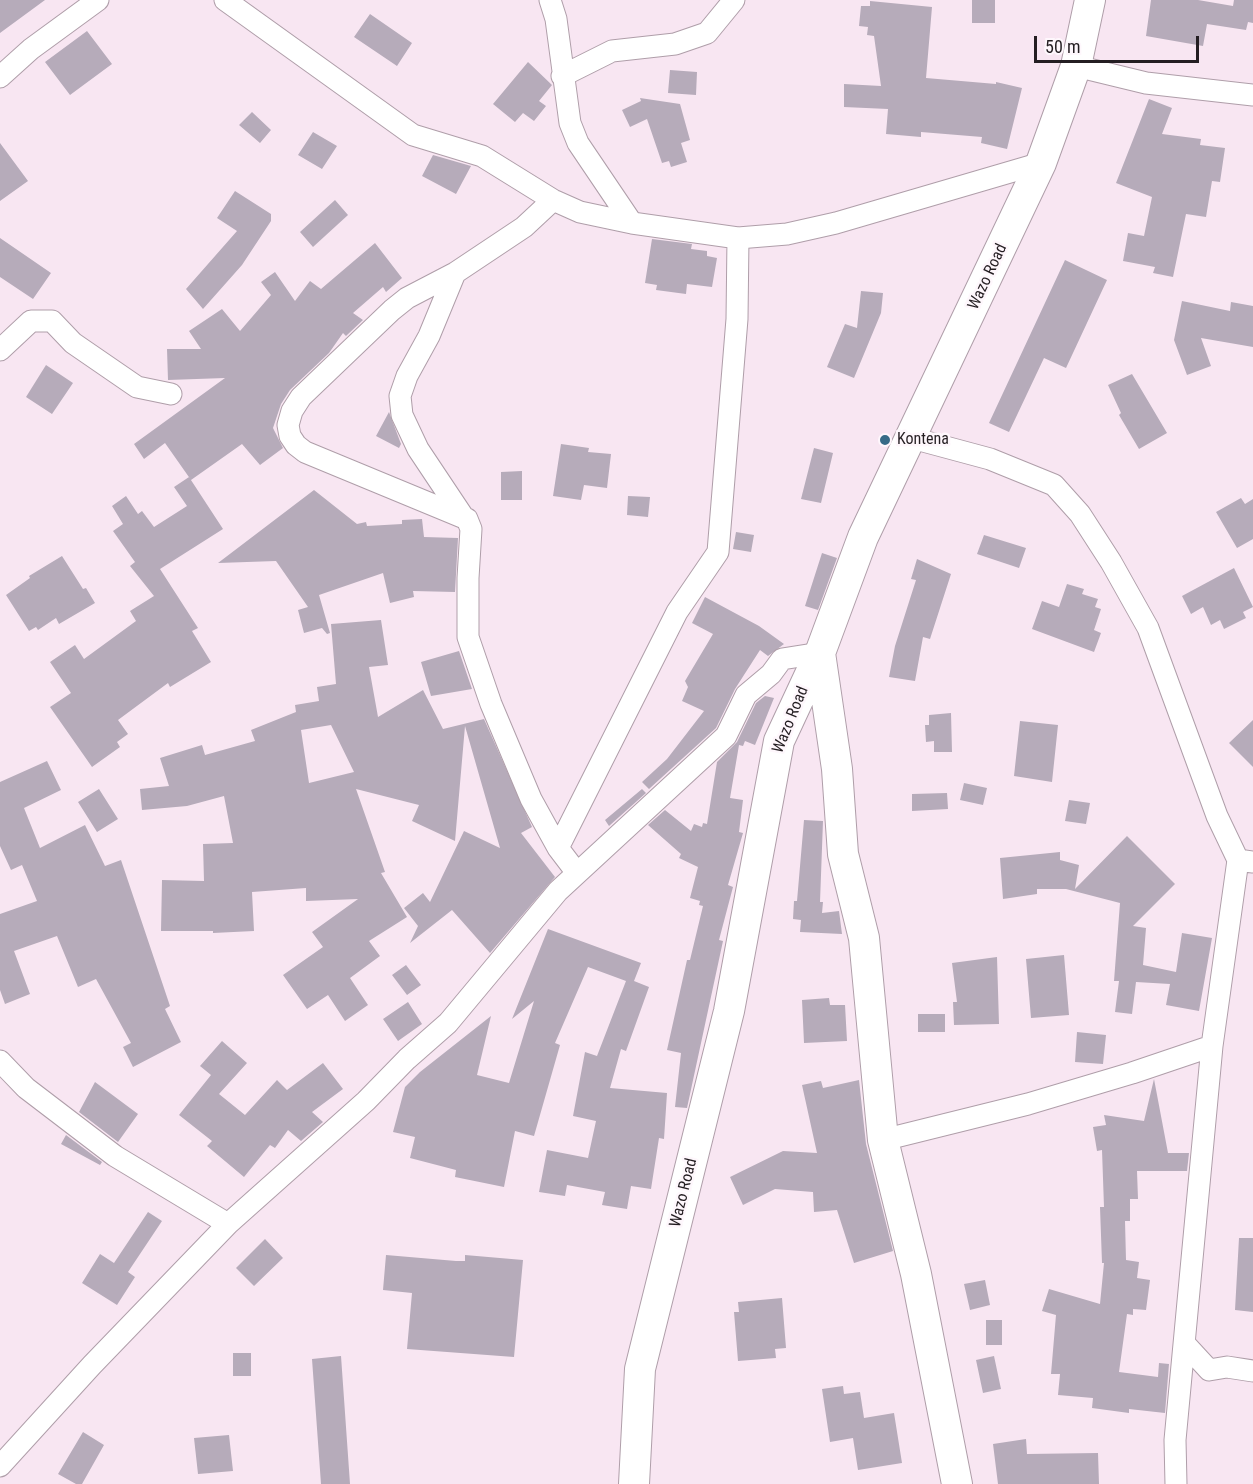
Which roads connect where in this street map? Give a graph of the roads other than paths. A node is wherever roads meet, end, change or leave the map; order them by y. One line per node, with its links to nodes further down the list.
1 (98, 0): 8 (street)
2 (225, 0): 11 (street)
3 (550, 0): 7 (street)
4 (734, 0): 7 (street)
5 (1090, 0): 6 (main road, Wazo Road)
6 (1076, 66): 9 (street); 10 (main road, Wazo Road)
7 (562, 76): 12 (street)
8 (0, 77)
9 (1253, 95)
10 (1041, 162): 13 (street); 17 (main road, Wazo Road)
11 (553, 200): 12 (street); 14 (street)
12 (632, 223): 13 (street)
13 (738, 238): 20 (street)
14 (455, 273): 18 (street); 18 (street)
15 (0, 350): 16 (street)
16 (171, 394)
17 (912, 438): 19 (main road, Wazo Road); 21 (street)
18 (462, 515): 20 (street)
19 (820, 653): 22 (street); 25 (main road); 30 (main road, Wazo Road)
20 (558, 848): 22 (street)
21 (1246, 861): 23 (street)
22 (577, 873): 26 (street)
23 (1212, 1046): 25 (street); 27 (street)
24 (0, 1061): 26 (street)
25 (883, 1140): 31 (main road)
26 (228, 1224): 29 (street)
27 (1185, 1344): 28 (street); 32 (street)
28 (1253, 1371)
29 (0, 1466)
30 (634, 1484)
31 (957, 1484)
32 (1176, 1484)

